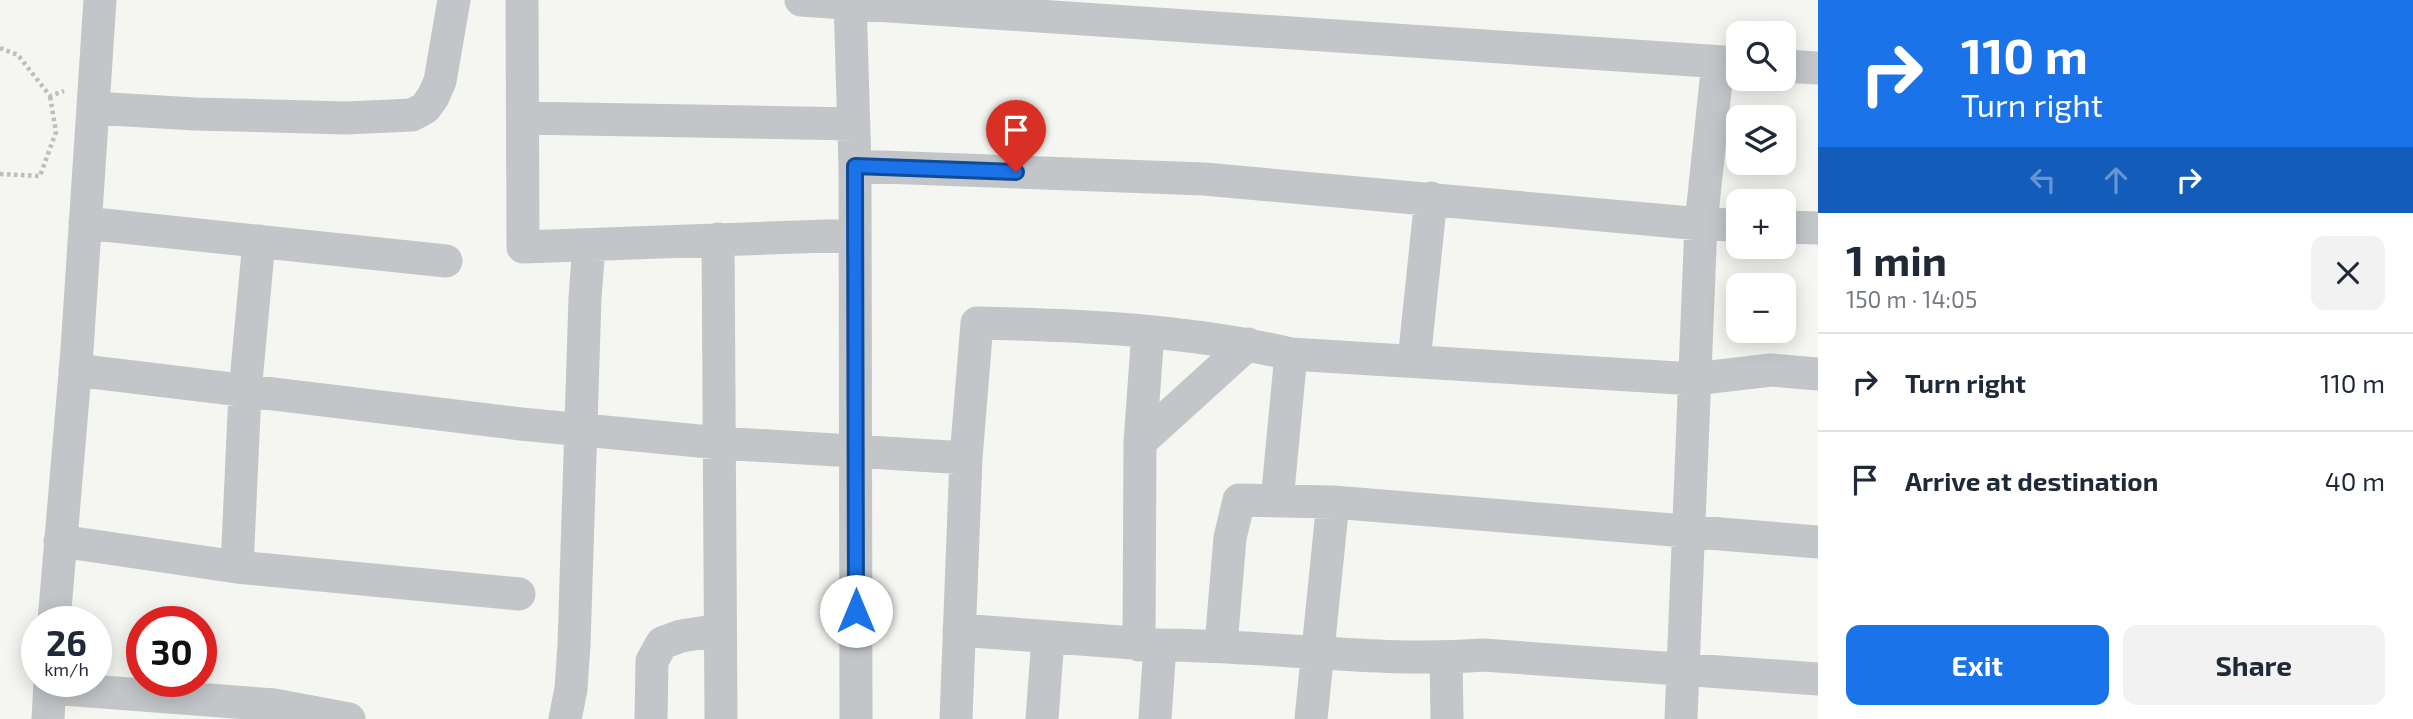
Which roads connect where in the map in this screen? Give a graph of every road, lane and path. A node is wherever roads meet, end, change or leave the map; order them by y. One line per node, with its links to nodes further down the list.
1 (100, 0): 12 (street)
2 (454, 0): 12 (street)
3 (522, 0): 14 (street)
4 (802, 0): 5 (street)
5 (850, 2): 6 (street); 15 (street)
6 (1074, 10): 8 (street)
7 (0, 48): 13 (path)
8 (1726, 62)
9 (1796, 67): 10 (street)
10 (1818, 68)
11 (1726, 74): 20 (street)
12 (94, 94): 13 (path); 19 (street)
13 (50, 96): 17 (path)
14 (523, 118): 15 (street); 27 (street)
15 (854, 124): 16 (street)
16 (855, 166): 18 (street); 24 (street)
17 (0, 174)
18 (1431, 198): 20 (street); 32 (street)
19 (85, 223): 26 (street); 33 (street)
20 (1702, 224): 21 (street); 35 (street)
21 (1726, 225)
22 (1796, 227): 23 (street)
23 (1818, 228)
24 (855, 234): 25 (street); 40 (street)
25 (718, 239): 27 (street); 39 (street)
26 (259, 241): 28 (street); 36 (street)
27 (589, 245): 37 (street)
28 (446, 261)
29 (1148, 332): 30 (street); 38 (street); 41 (street)
30 (1248, 344): 31 (street); 38 (street)
31 (1291, 354): 32 (street); 42 (street)
32 (1414, 361): 35 (street)
33 (75, 370): 36 (street); 45 (street)
34 (1818, 374): 35 (street)
35 (1694, 379): 44 (street)
36 (245, 392): 37 (street); 47 (street)
37 (582, 430): 39 (street); 61 (street)
38 (1140, 442): 53 (street)
39 (720, 443): 40 (street); 50 (street)
40 (856, 450): 41 (street); 64 (street)
41 (965, 458): 51 (street)
42 (1277, 501): 43 (street); 54 (street)
43 (1333, 502): 44 (street); 55 (street)
44 (1688, 532): 46 (street); 57 (street)
45 (60, 541): 47 (street); 49 (street)
46 (1818, 542)
47 (237, 567): 48 (street)
48 (519, 594)
49 (55, 606)
50 (720, 630): 62 (street); 63 (street)
51 (959, 630): 52 (street); 65 (street)
52 (1048, 638): 53 (street); 66 (street)
53 (1150, 645): 54 (street); 67 (street)
54 (1221, 645): 55 (street)
55 (1318, 654): 56 (street); 68 (street)
56 (1446, 658): 57 (street); 69 (street)
57 (1683, 671): 58 (street); 70 (street)
58 (1818, 679)
59 (74, 697): 60 (street)
60 (349, 719)
61 (565, 719)
62 (651, 719)
63 (721, 719)
64 (856, 719)
65 (956, 719)
66 (1042, 719)
67 (1155, 719)
68 (1311, 719)
69 (1447, 719)
70 (1681, 719)

